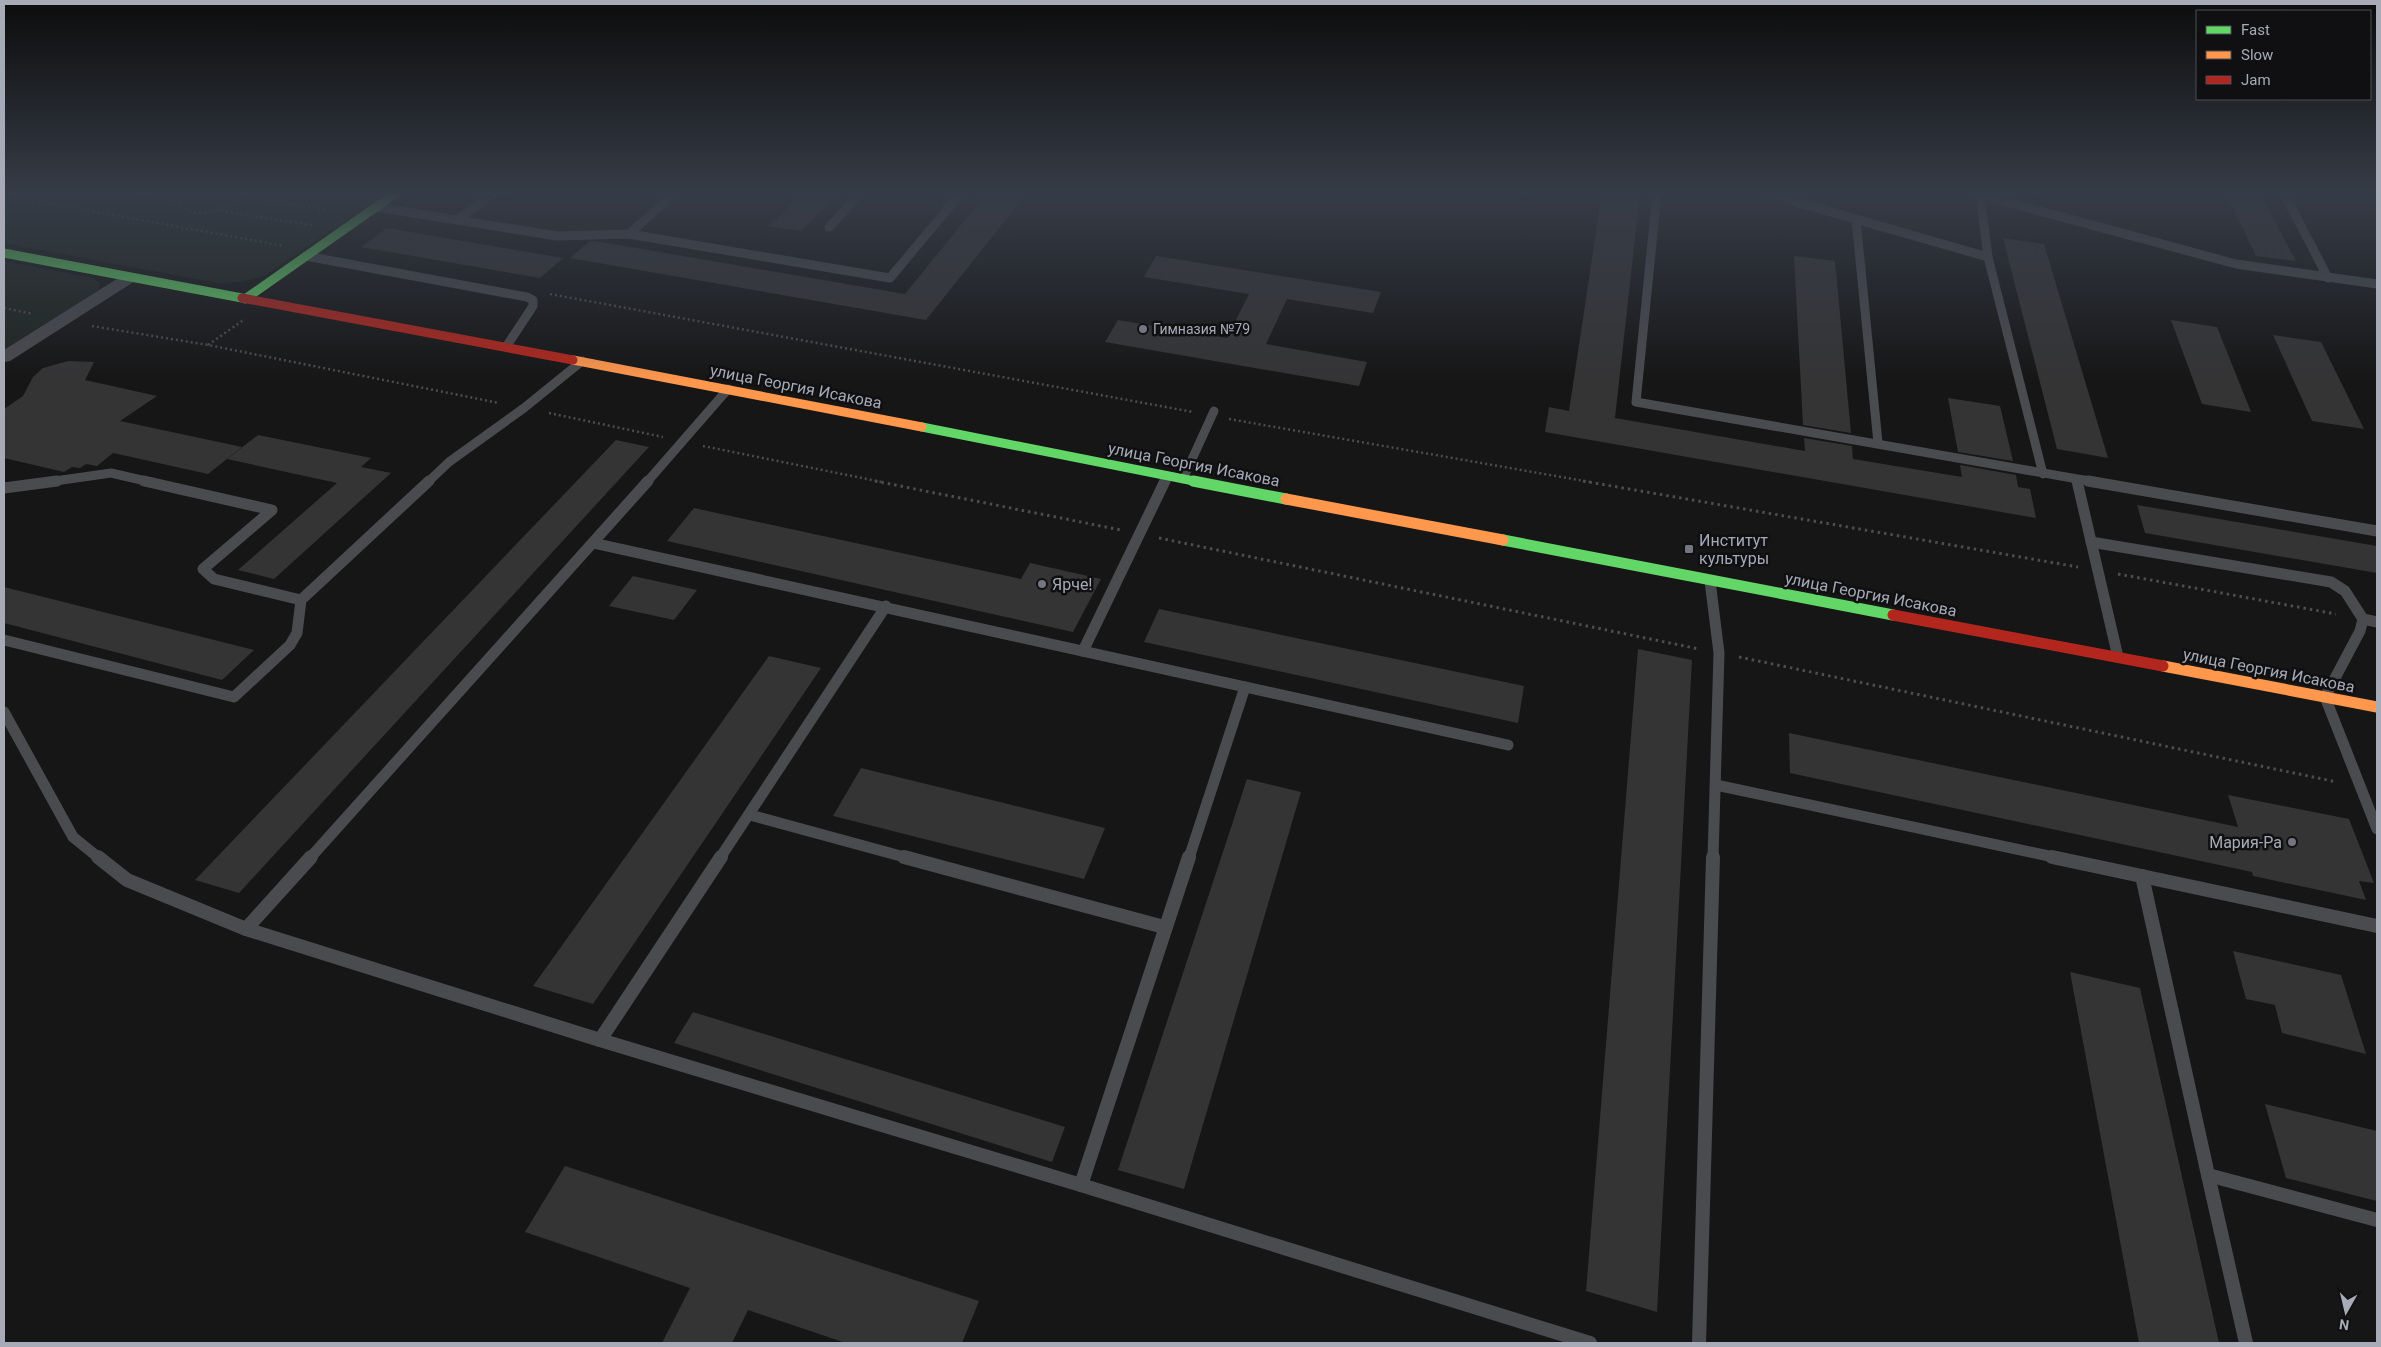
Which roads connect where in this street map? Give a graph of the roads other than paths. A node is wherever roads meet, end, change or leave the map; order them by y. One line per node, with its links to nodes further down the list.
1 (18, 256): 12 (street, улица Георгия Исакова)
2 (305, 256): 15 (street)
3 (323, 256): 16 (lane)
4 (759, 256): 5 (lane)
5 (908, 256)
6 (1651, 256): 21 (lane)
7 (1860, 256): 21 (lane)
8 (1984, 256): 11 (lane)
9 (2206, 256): 13 (lane)
10 (2317, 256): 13 (lane)
11 (1988, 257): 22 (lane)
12 (129, 278): 15 (street, улица Георгия Исакова); 17 (street)
13 (2328, 278): 14 (lane)
14 (2377, 284)
15 (245, 299): 16 (street, улица Георгия Исакова)
16 (506, 347): 18 (street, улица Георгия Исакова)
17 (4, 357)
18 (582, 361): 19 (street, улица Георгия Исакова); 31 (lane)
19 (728, 389): 23 (street, улица Георгия Исакова); 29 (lane)
20 (1213, 414): 24 (lane)
21 (1878, 443): 22 (lane)
22 (2042, 474): 25 (lane)
23 (1167, 476): 24 (street, улица Георгия Исакова); 36 (lane)
24 (1183, 479): 30 (street, улица Георгия Исакова)
25 (2077, 480): 27 (lane); 28 (lane)
26 (4, 488): 31 (lane)
27 (2377, 531)
28 (2091, 542): 33 (lane); 37 (lane)
29 (593, 543): 32 (lane); 49 (lane)
30 (1710, 581): 37 (street, улица Георгия Исакова); 43 (lane)
31 (301, 600): 35 (lane)
32 (886, 606): 36 (lane); 44 (lane)
33 (2363, 619): 34 (lane); 39 (lane)
34 (2377, 622)
35 (4, 640)
36 (1083, 651): 38 (lane)
37 (2118, 657): 39 (street, улица Георгия Исакова)
38 (1245, 687): 42 (lane); 48 (lane)
39 (2325, 697): 40 (street, улица Георгия Исакова); 45 (lane)
40 (2377, 707)
41 (4, 712): 49 (lane)
42 (1508, 745)
43 (1716, 785): 46 (lane); 55 (lane)
44 (750, 814): 48 (lane); 50 (lane)
45 (2377, 829)
46 (2142, 876): 47 (lane); 51 (lane)
47 (2377, 926)
48 (1164, 927): 52 (lane)
49 (246, 929): 50 (lane)
50 (600, 1040): 52 (lane)
51 (2208, 1175): 53 (lane); 56 (lane)
52 (1081, 1185): 54 (lane)
53 (2377, 1220)
54 (1590, 1343)
55 (1699, 1343)
56 (2246, 1343)

